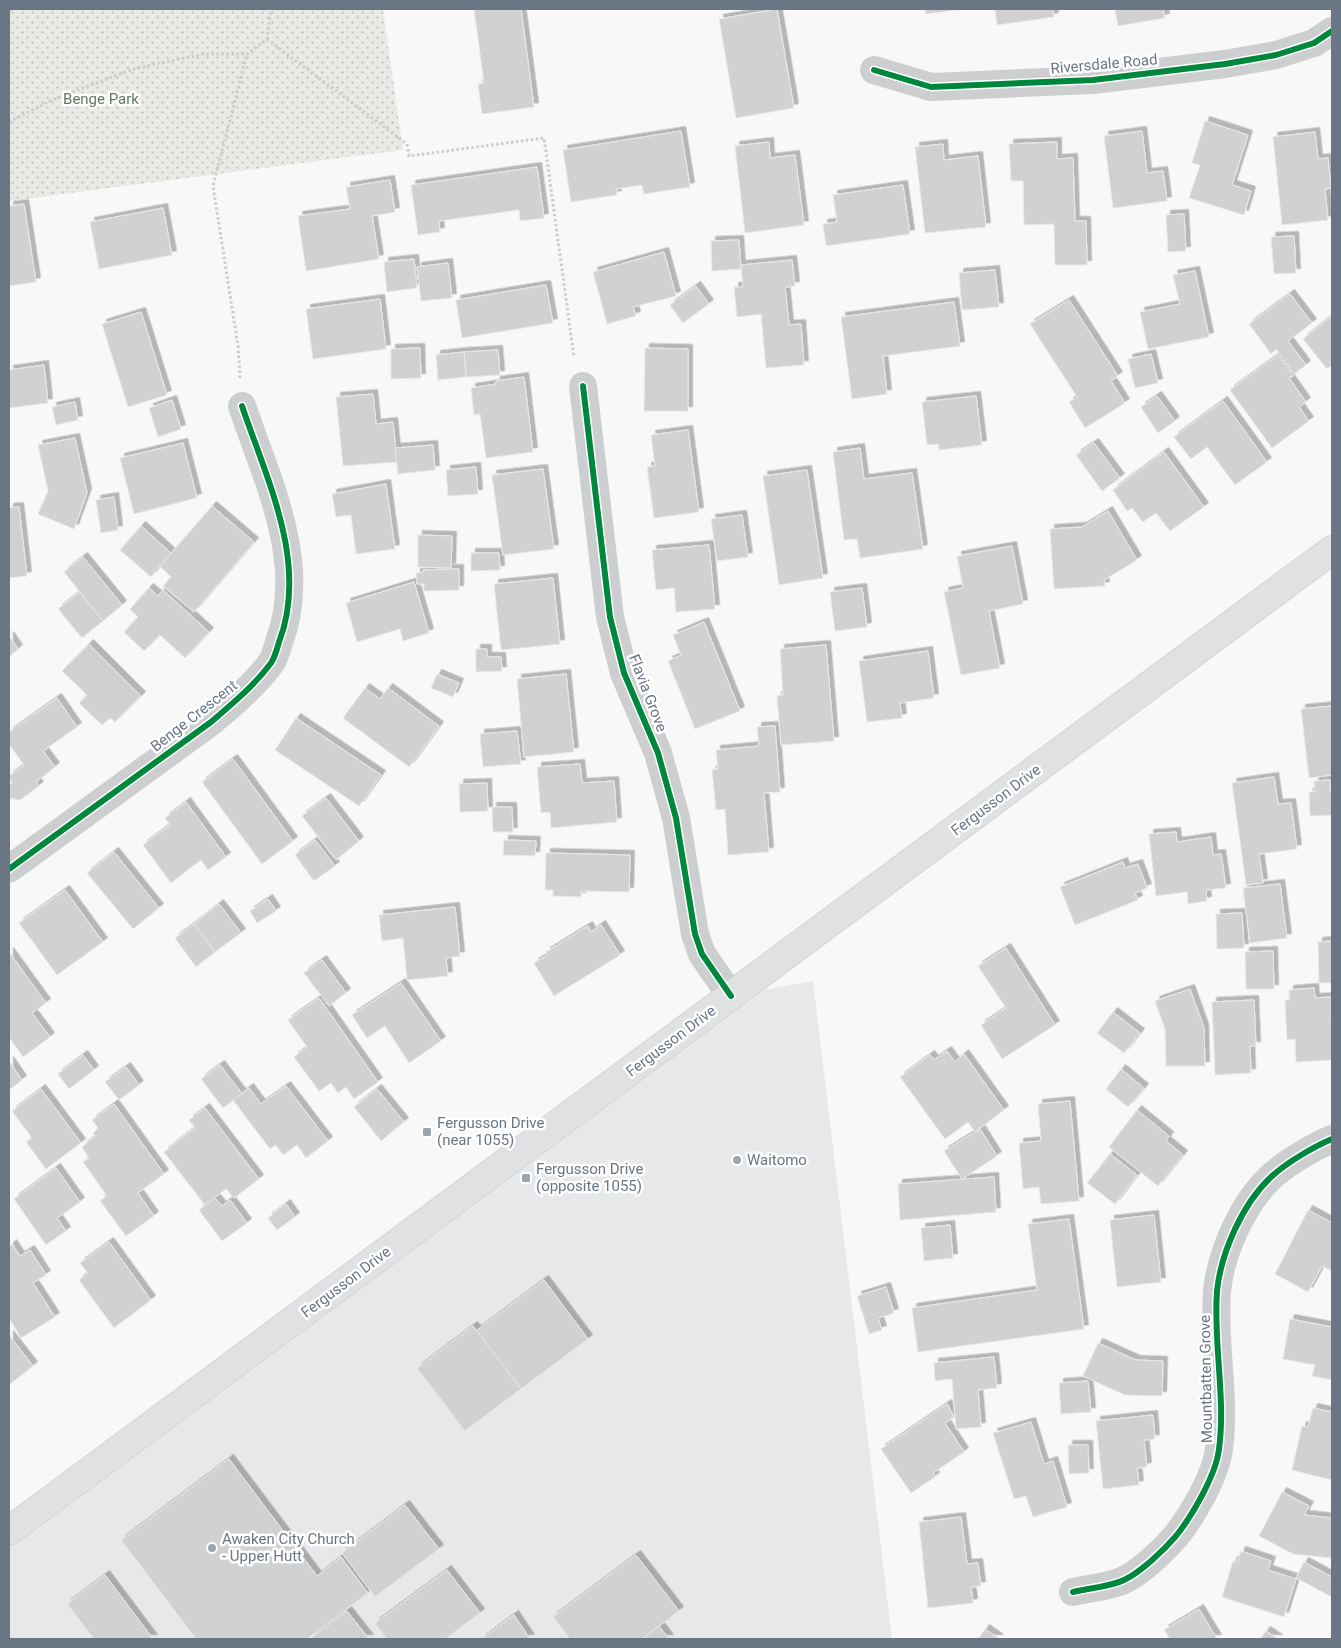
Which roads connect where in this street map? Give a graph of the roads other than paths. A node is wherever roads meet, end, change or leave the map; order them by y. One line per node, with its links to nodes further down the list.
1 (1332, 31): 2 (street, Riversdale Road)
2 (874, 70)
3 (583, 386): 7 (street, Flavia Grove)
4 (242, 406): 6 (street, Benge Crescent)
5 (1332, 550): 7 (main road, Fergusson Drive)
6 (9, 869)
7 (731, 996): 9 (main road, Fergusson Drive)
8 (1332, 1139): 10 (street, Mountbatten Grove)
9 (9, 1531)
10 (1073, 1592)

